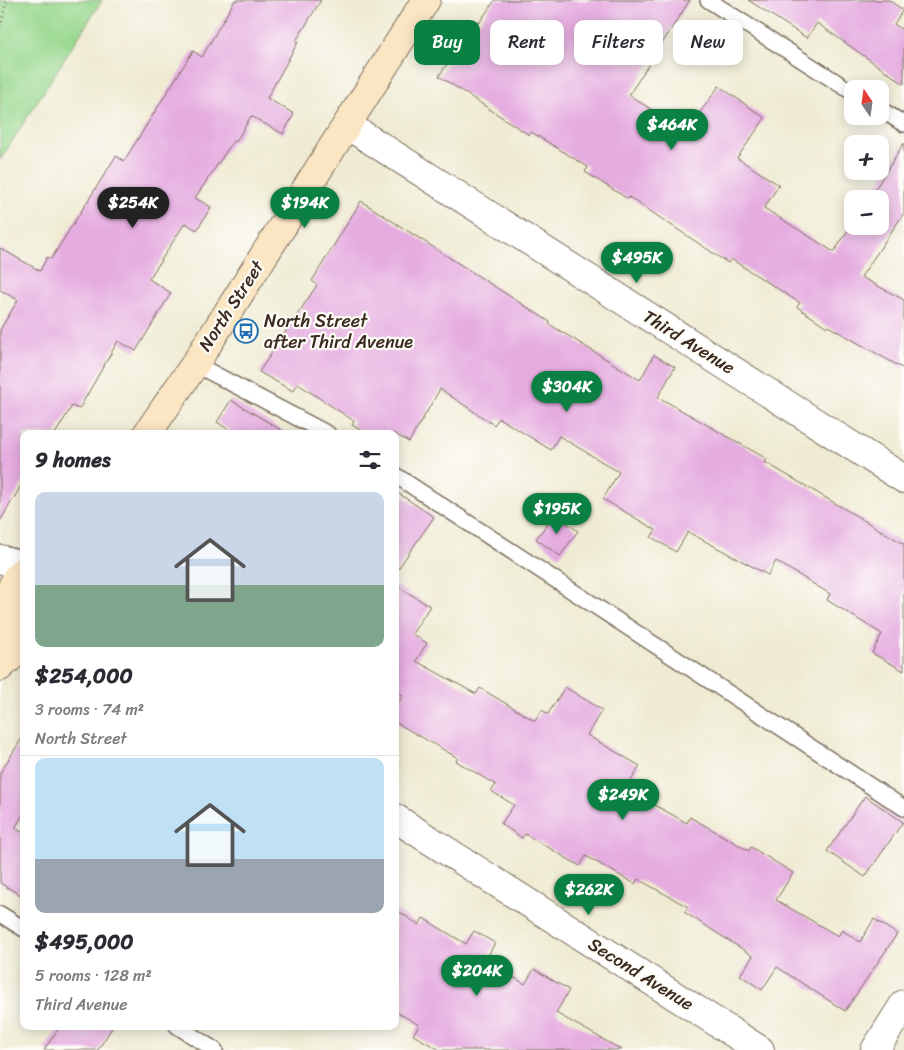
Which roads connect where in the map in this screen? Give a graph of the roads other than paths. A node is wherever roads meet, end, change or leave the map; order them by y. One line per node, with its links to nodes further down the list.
1 (426, 0): 6 (main road, North Street)
2 (708, 0): 3 (lane)
3 (844, 87)
4 (889, 115): 5 (lane)
5 (904, 124)
6 (347, 125): 7 (main road, North Street); 11 (street, Third Avenue)
7 (195, 364): 8 (main road, North Street); 9 (lane)
8 (150, 430)
9 (320, 430)
10 (399, 478): 19 (lane)
11 (904, 480)
12 (0, 559): 13 (street)
13 (20, 565)
14 (20, 573): 15 (main road)
15 (12, 605): 16 (main road)
16 (0, 644)
17 (20, 649): 18 (main road)
18 (0, 667)
19 (904, 808)
20 (399, 821): 26 (street, Second Avenue)
21 (0, 914): 22 (lane)
22 (20, 926)
23 (904, 1004): 27 (street)
24 (183, 1030): 25 (lane)
25 (214, 1050)
26 (760, 1050)
27 (875, 1050)

